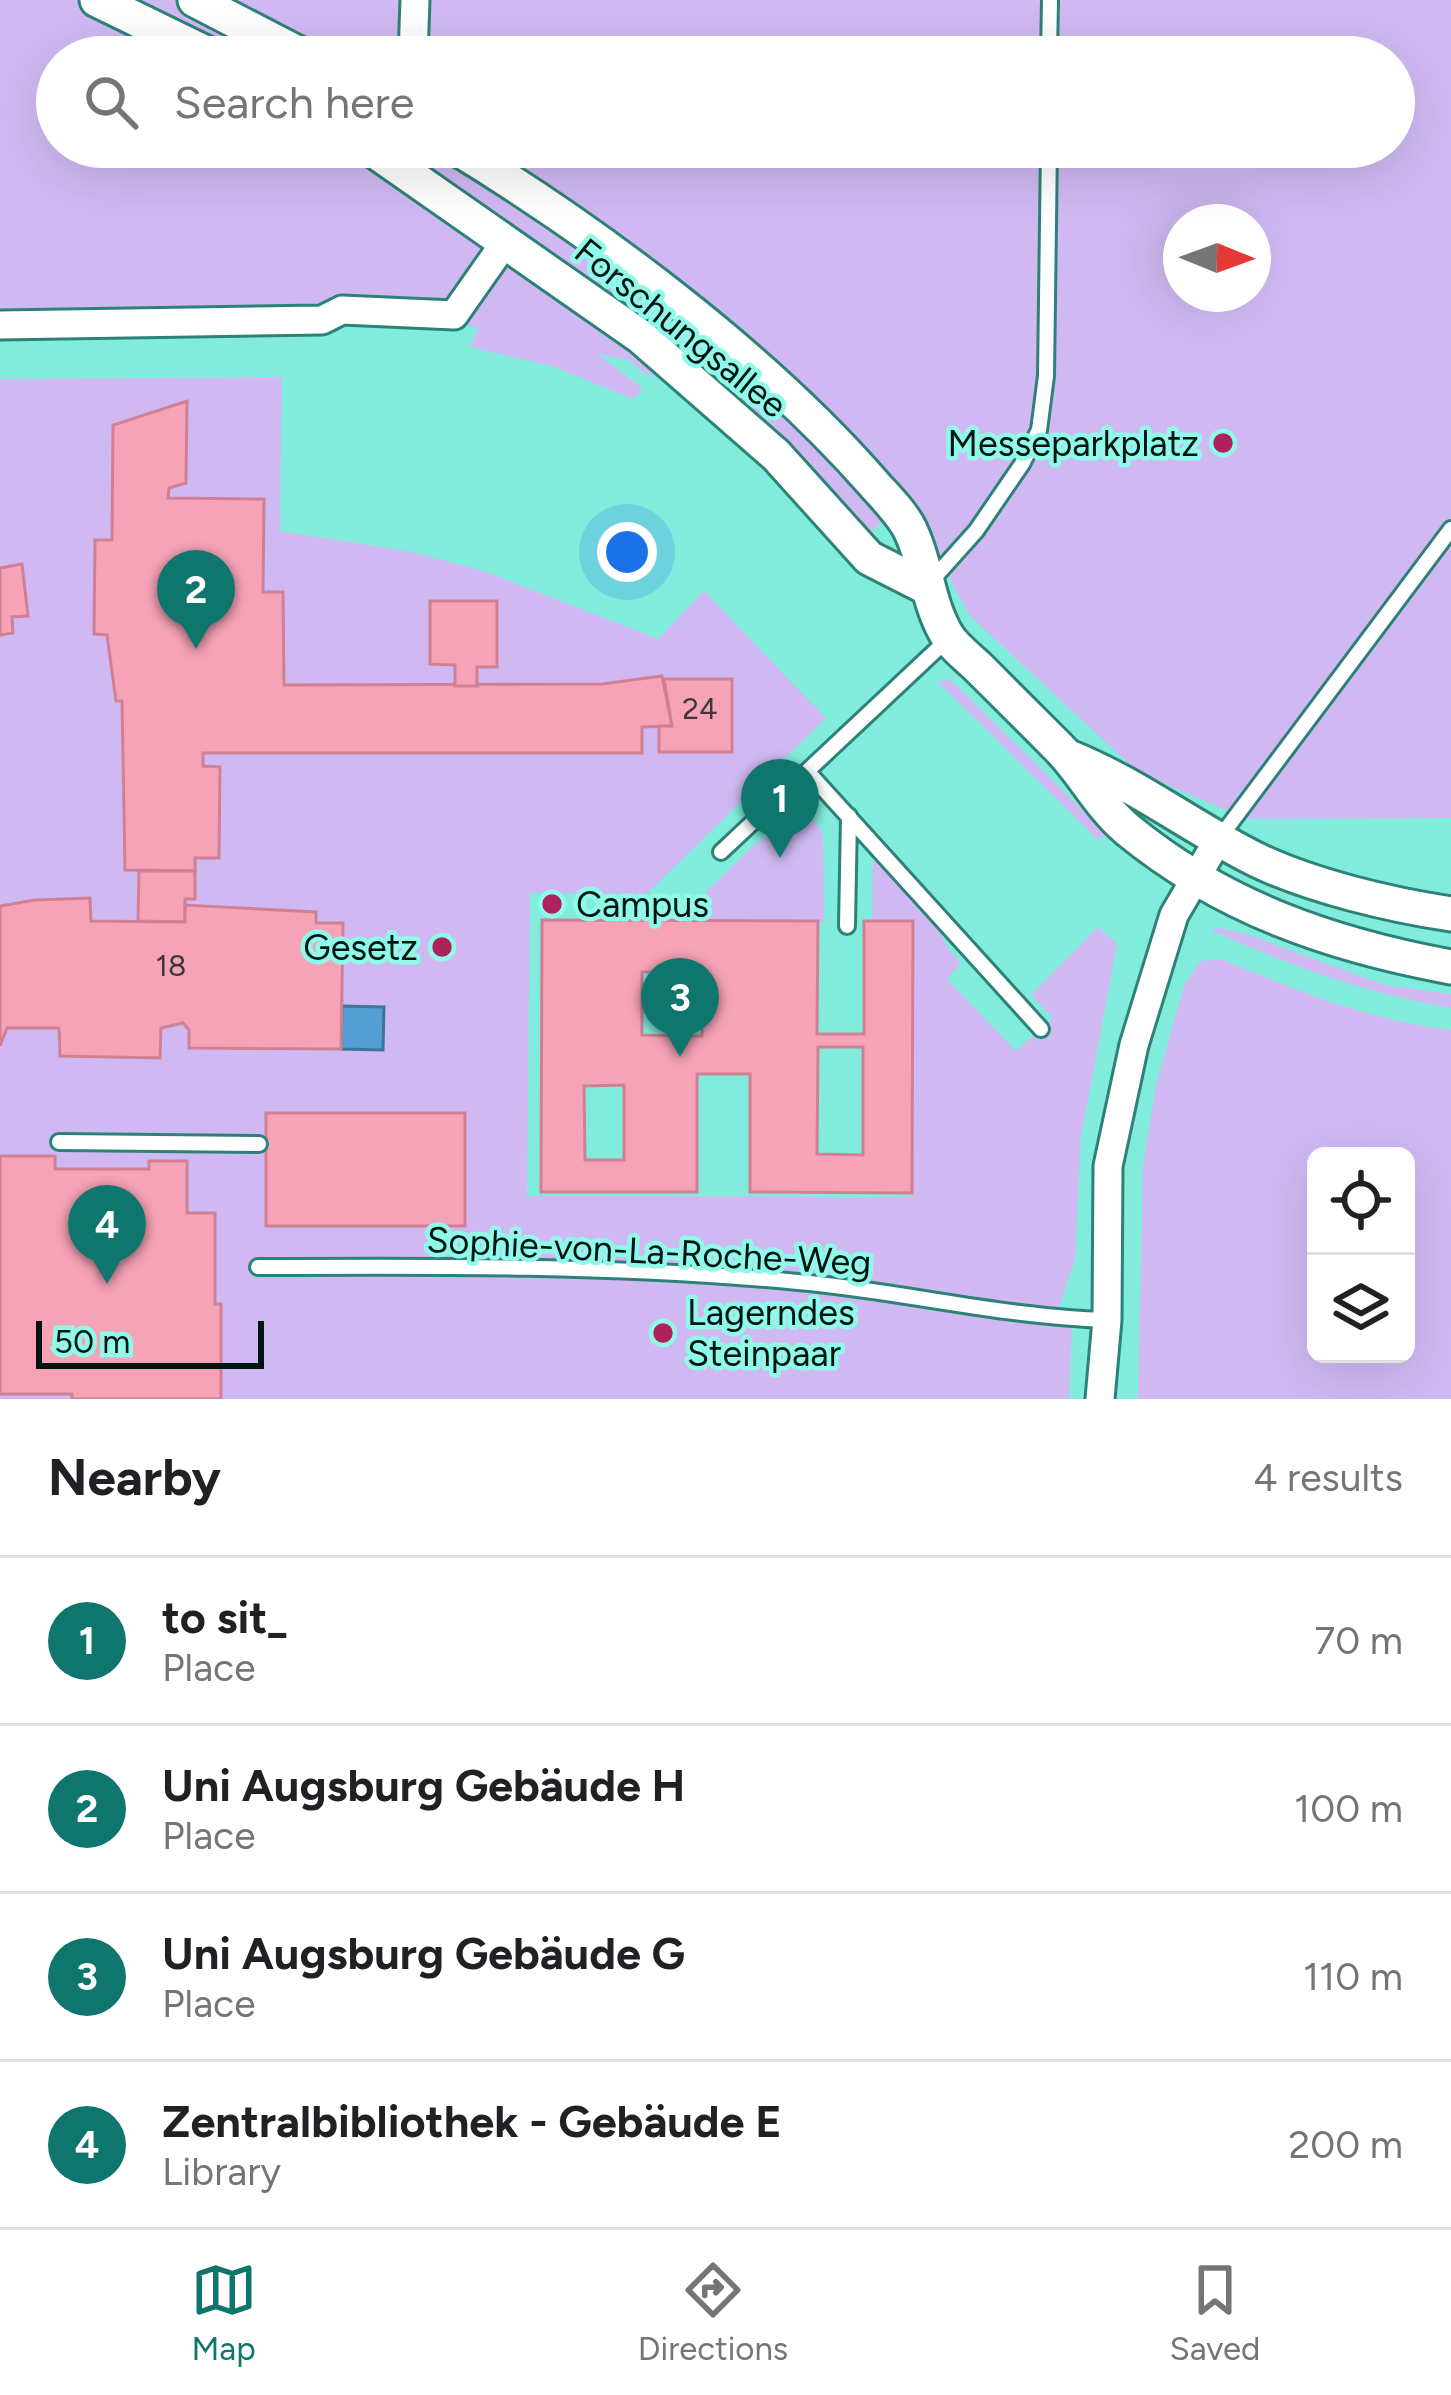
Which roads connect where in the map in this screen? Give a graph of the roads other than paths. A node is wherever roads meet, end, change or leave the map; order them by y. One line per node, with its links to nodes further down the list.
1 (97, 0): 5 (street)
2 (195, 0): 6 (street)
3 (415, 0): 7 (street)
4 (1050, 0): 8 (lane)
5 (171, 36)
6 (264, 36)
7 (413, 36)
8 (1049, 36)
9 (400, 168): 12 (street, Forschungsallee)
10 (490, 168): 15 (street, Forschungsallee)
11 (1048, 168): 15 (lane)
12 (506, 241): 13 (street); 15 (street, Forschungsallee)
13 (0, 326)
14 (1451, 529): 20 (lane)
15 (926, 587): 16 (street, Forschungsallee)
16 (949, 638): 17 (street, Forschungsallee); 18 (lane)
17 (1067, 756): 20 (street, Forschungsallee); 22 (street, Forschungsallee)
18 (808, 772): 19 (lane); 21 (lane)
19 (848, 816): 24 (lane); 26 (lane)
20 (1218, 840): 22 (street); 23 (street, Forschungsallee)
21 (721, 852)
22 (1195, 878): 25 (street, Forschungsallee); 30 (street)
23 (1447, 913)
24 (847, 926)
25 (1451, 967)
26 (1041, 1030)
27 (58, 1142): 28 (lane)
28 (260, 1144)
29 (258, 1267): 30 (lane, Sophie-von-La-Roche-Weg)
30 (1107, 1320): 31 (street)
31 (1100, 1399)

